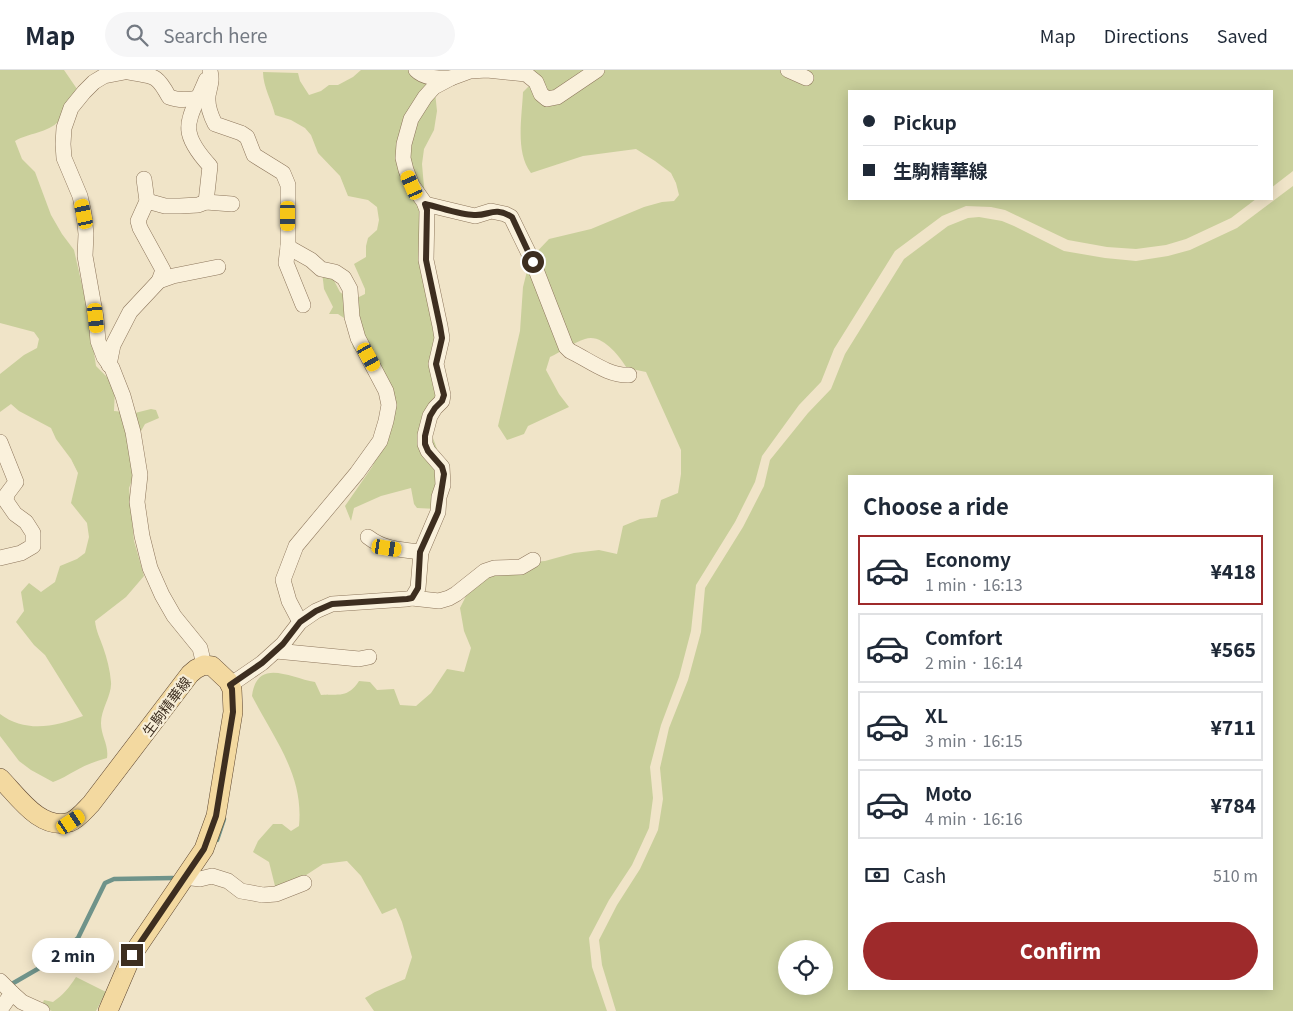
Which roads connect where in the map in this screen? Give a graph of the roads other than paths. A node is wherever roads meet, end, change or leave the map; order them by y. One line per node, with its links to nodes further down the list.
1 (210, 70): 8 (street); 14 (street)
2 (416, 70): 6 (street)
3 (597, 70): 6 (street)
4 (788, 70): 7 (street)
5 (132, 71): 8 (street); 18 (street)
6 (452, 78): 13 (street)
7 (806, 78)
8 (198, 98): 11 (street)
9 (144, 179): 10 (street)
10 (147, 201): 11 (street); 16 (street)
11 (206, 202): 12 (street)
12 (232, 204)
13 (425, 204): 19 (street); 22 (street)
14 (288, 247): 17 (street); 26 (street)
15 (218, 267): 16 (street)
16 (159, 281): 18 (street)
17 (303, 305)
18 (110, 365): 29 (street)
19 (629, 374)
20 (0, 442): 23 (street)
21 (368, 537): 22 (street)
22 (420, 552): 25 (street)
23 (0, 558)
24 (533, 560): 25 (street)
25 (412, 598): 26 (street)
26 (300, 622): 27 (street)
27 (276, 651): 28 (street); 30 (street)
28 (369, 657)
29 (204, 665): 30 (main road, 生駒精華線); 31 (main road, 生駒精華線)
30 (230, 685): 32 (main road)
31 (0, 778)
32 (184, 876): 33 (street); 38 (main road)
33 (304, 883)
34 (0, 981): 35 (street)
35 (12, 993): 36 (street); 37 (street)
36 (0, 1010)
37 (42, 1011)
38 (108, 1011)

